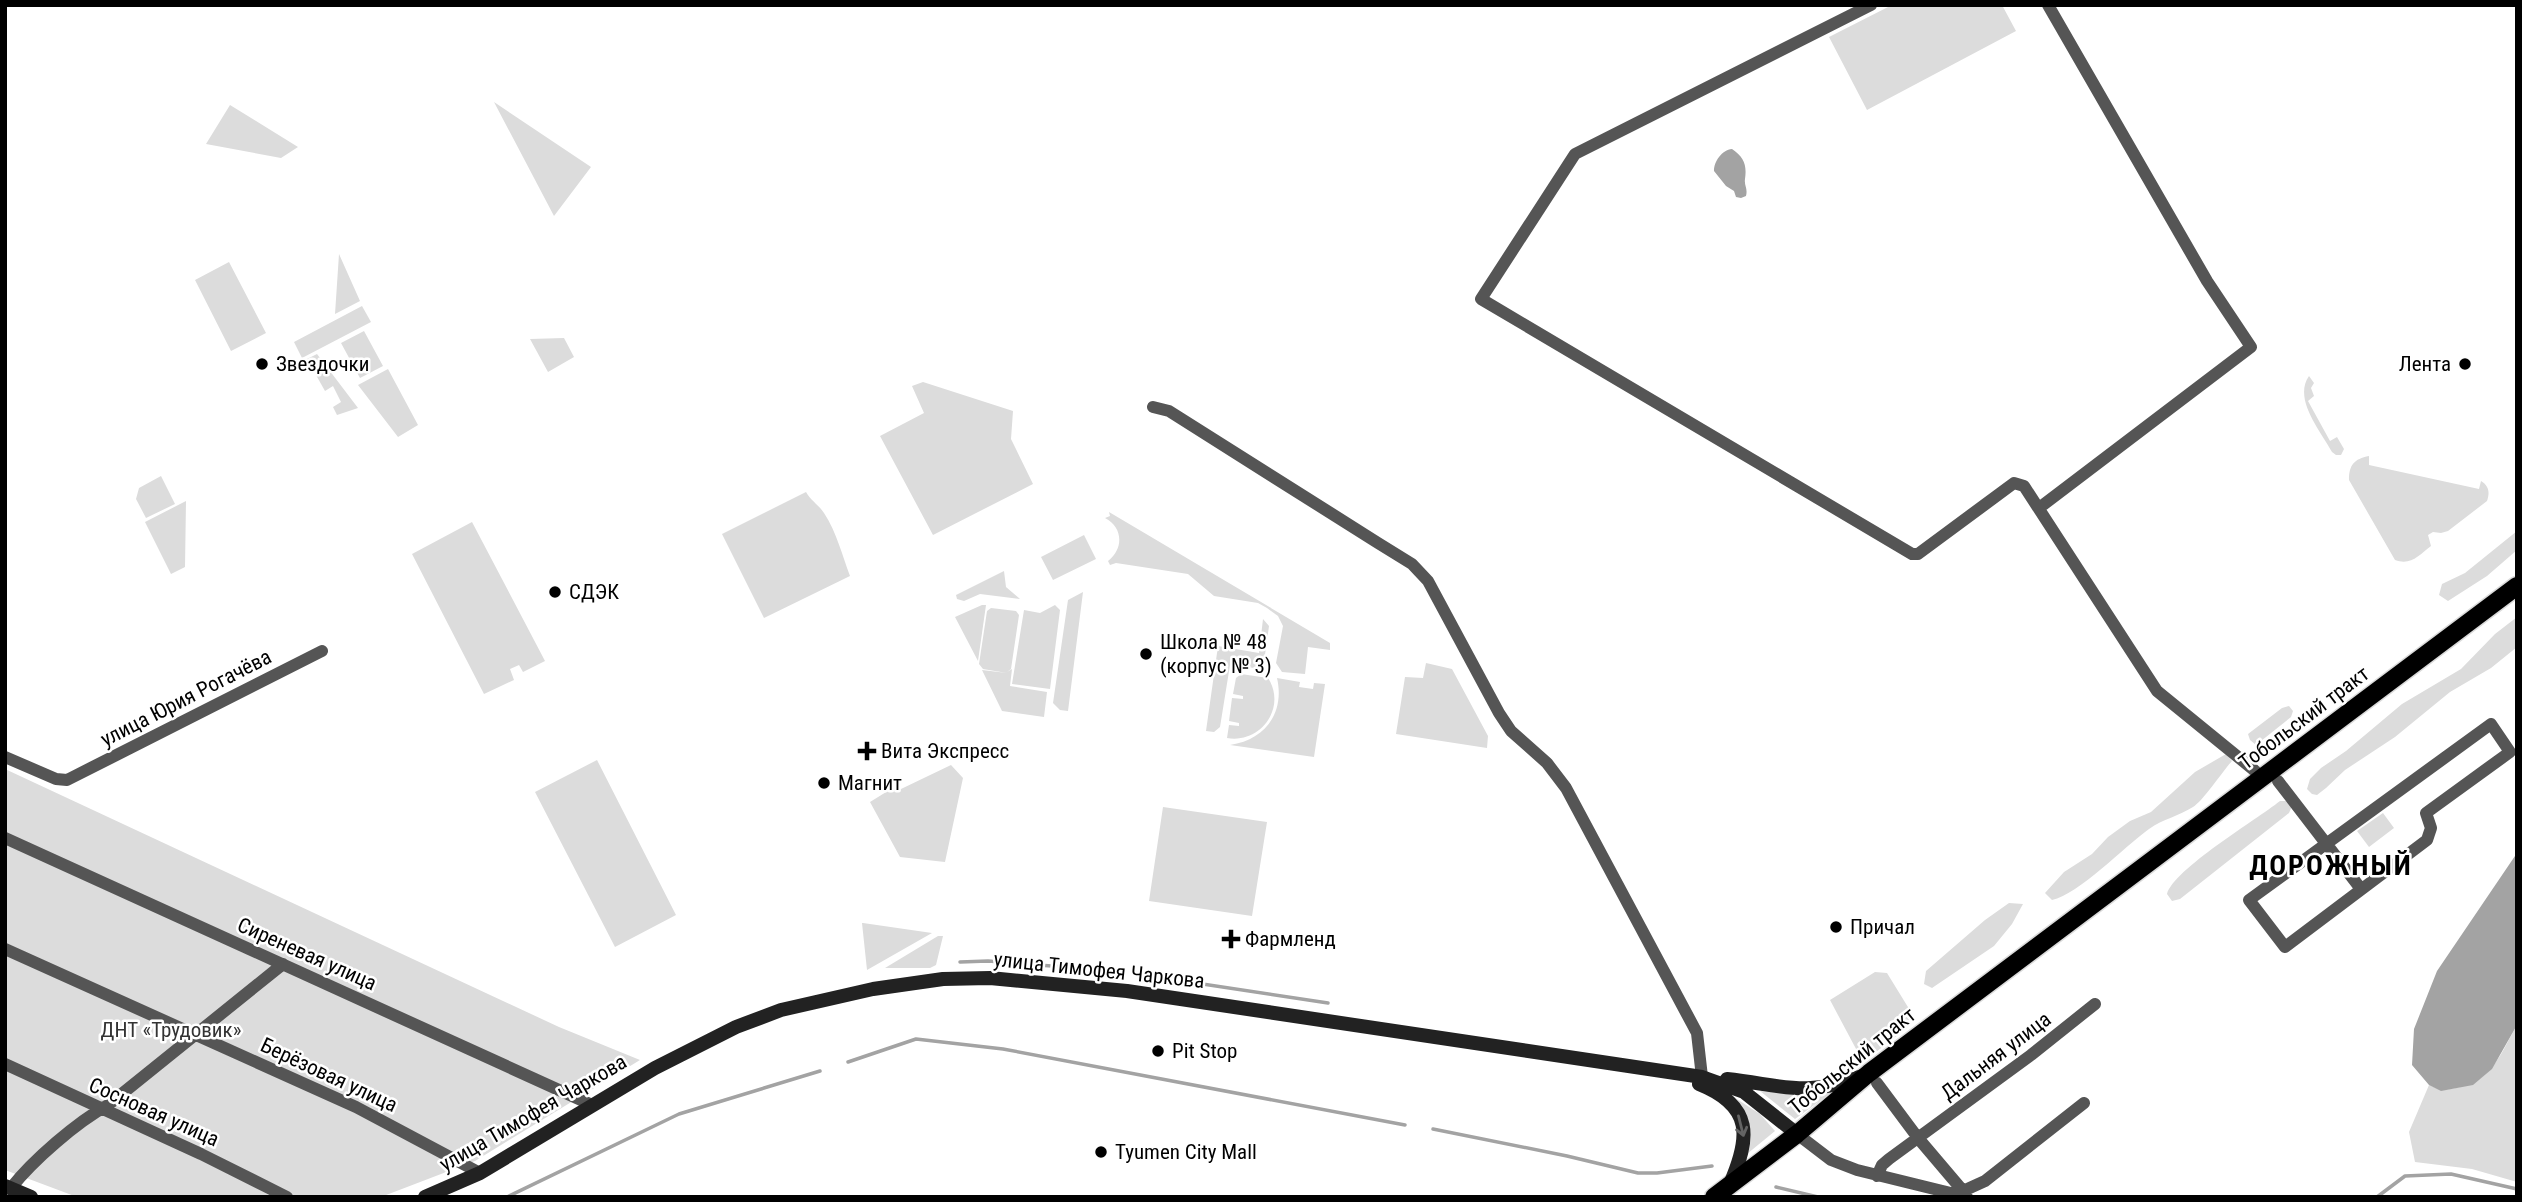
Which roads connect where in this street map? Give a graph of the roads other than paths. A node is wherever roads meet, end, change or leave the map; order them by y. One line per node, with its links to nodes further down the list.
1 (1871, 5): 4 (street)
2 (2048, 5): 4 (street)
3 (1153, 407): 19 (street)
4 (2039, 509): 9 (street)
5 (2517, 586): 9 (main road, Тобольский тракт)
6 (2517, 601): 9 (main road, Тобольский тракт)
7 (322, 651): 8 (street, улица Юрия Рогачёва)
8 (5, 757)
9 (2270, 779): 11 (street); 20 (main road, Тобольский тракт)
10 (5, 838): 14 (street, Сиреневая улица)
11 (2326, 844): 12 (street); 12 (street); 12 (street)
12 (2361, 889)
13 (5, 949): 16 (street, Берёзовая улица)
14 (283, 964): 16 (street); 22 (street, Сиреневая улица)
15 (2095, 1004): 25 (street, Дальняя улица)
16 (197, 1035): 23 (street); 26 (street, Берёзовая улица)
17 (5, 1064): 23 (street, Сосновая улица)
18 (1672, 1074): 19 (main road, улица Тимофея Чаркова); 22 (main road, улица Тимофея Чаркова); 28 (main road, one-way to 28)
19 (1702, 1077): 20 (main road); 24 (main road, улица Тимофея Чаркова)
20 (1873, 1078): 24 (main road, Тобольский тракт); 25 (street)
21 (2084, 1103): 30 (street)
22 (592, 1105): 26 (main road, улица Тимофея Чаркова)
23 (103, 1108): 29 (street); 32 (street, Сосновая улица)
24 (1797, 1134): 27 (street); 28 (main road, Тобольский тракт)
25 (1918, 1138): 27 (street, Дальняя улица); 30 (street)
26 (480, 1173): 33 (main road, улица Тимофея Чаркова)
27 (1877, 1176): 30 (street)
28 (1730, 1184): 34 (main road, Тобольский тракт)
29 (8, 1187): 31 (main road)
30 (1964, 1195)
31 (31, 1197)
32 (287, 1197)
33 (425, 1197)
34 (1714, 1197)

